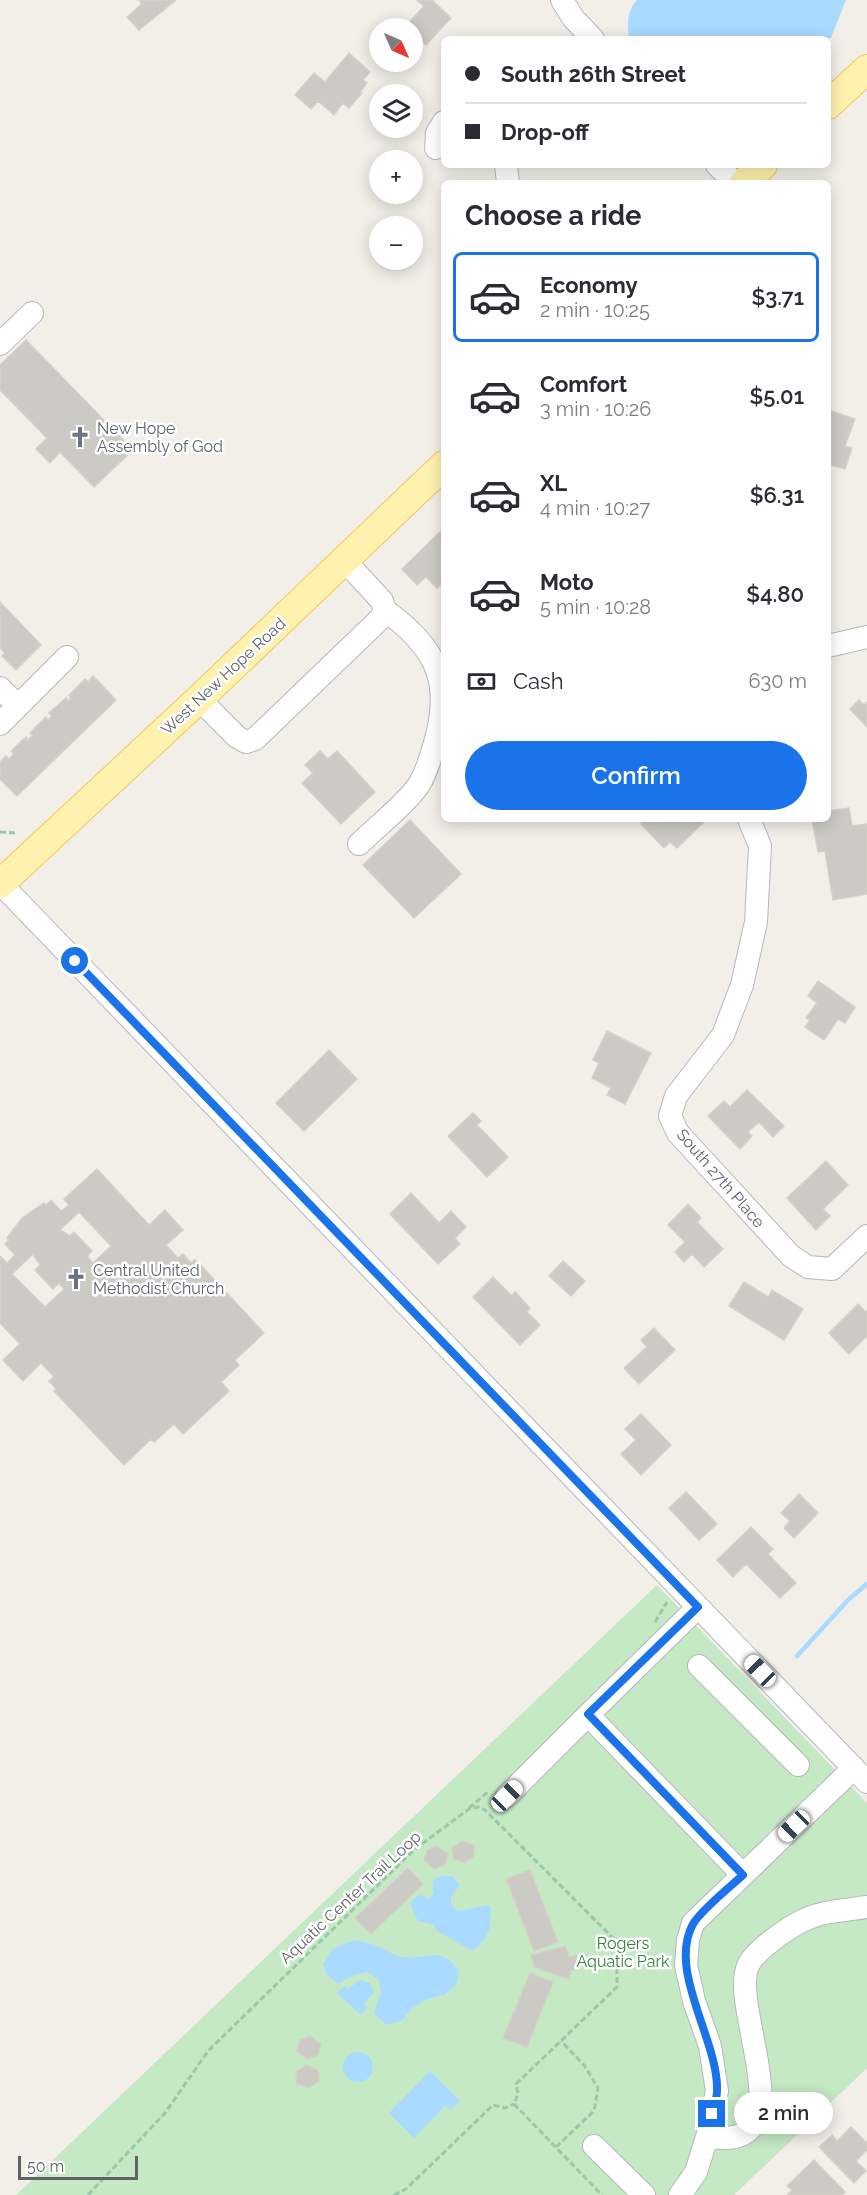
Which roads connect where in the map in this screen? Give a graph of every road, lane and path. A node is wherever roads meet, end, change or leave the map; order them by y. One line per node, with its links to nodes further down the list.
1 (562, 0): 2 (street)
2 (590, 36)
3 (867, 69): 4 (main road)
4 (831, 102)
5 (441, 127): 6 (street)
6 (436, 148)
7 (720, 168): 9 (street)
8 (760, 168): 10 (main road)
9 (732, 180)
10 (747, 180)
11 (32, 313): 12 (street)
12 (0, 344)
13 (441, 471): 14 (main road, West New Hope Road)
14 (345, 561): 15 (street); 21 (main road, West New Hope Road)
15 (385, 610): 19 (street); 21 (street)
16 (867, 637): 17 (street)
17 (831, 645)
18 (67, 657): 22 (street)
19 (441, 686)
20 (0, 688): 22 (street)
21 (199, 699): 29 (main road, West New Hope Road)
22 (18, 706): 24 (street)
23 (441, 709): 28 (street)
24 (0, 724)
25 (750, 822): 30 (street, South 27th Place)
26 (0, 832): 27 (path)
27 (17, 833)
28 (359, 844)
29 (0, 884): 31 (street)
30 (867, 1236)
31 (698, 1607): 33 (street); 35 (street)
32 (699, 1666): 34 (street)
33 (588, 1714): 36 (street); 37 (street)
34 (798, 1765)
35 (860, 1775): 37 (street)
36 (507, 1796)
37 (743, 1875): 41 (street)
38 (867, 1907): 41 (street)
39 (561, 2041): 40 (path, Aquatic Center Trail Loop); 42 (path); 44 (path, Aquatic Center Trail Loop)
40 (514, 2104): 42 (path); 45 (path)
41 (707, 2137): 48 (street)
42 (555, 2146): 46 (path)
43 (594, 2146): 47 (street)
44 (88, 2195)
45 (393, 2195)
46 (602, 2195)
47 (644, 2195)
48 (680, 2195)

